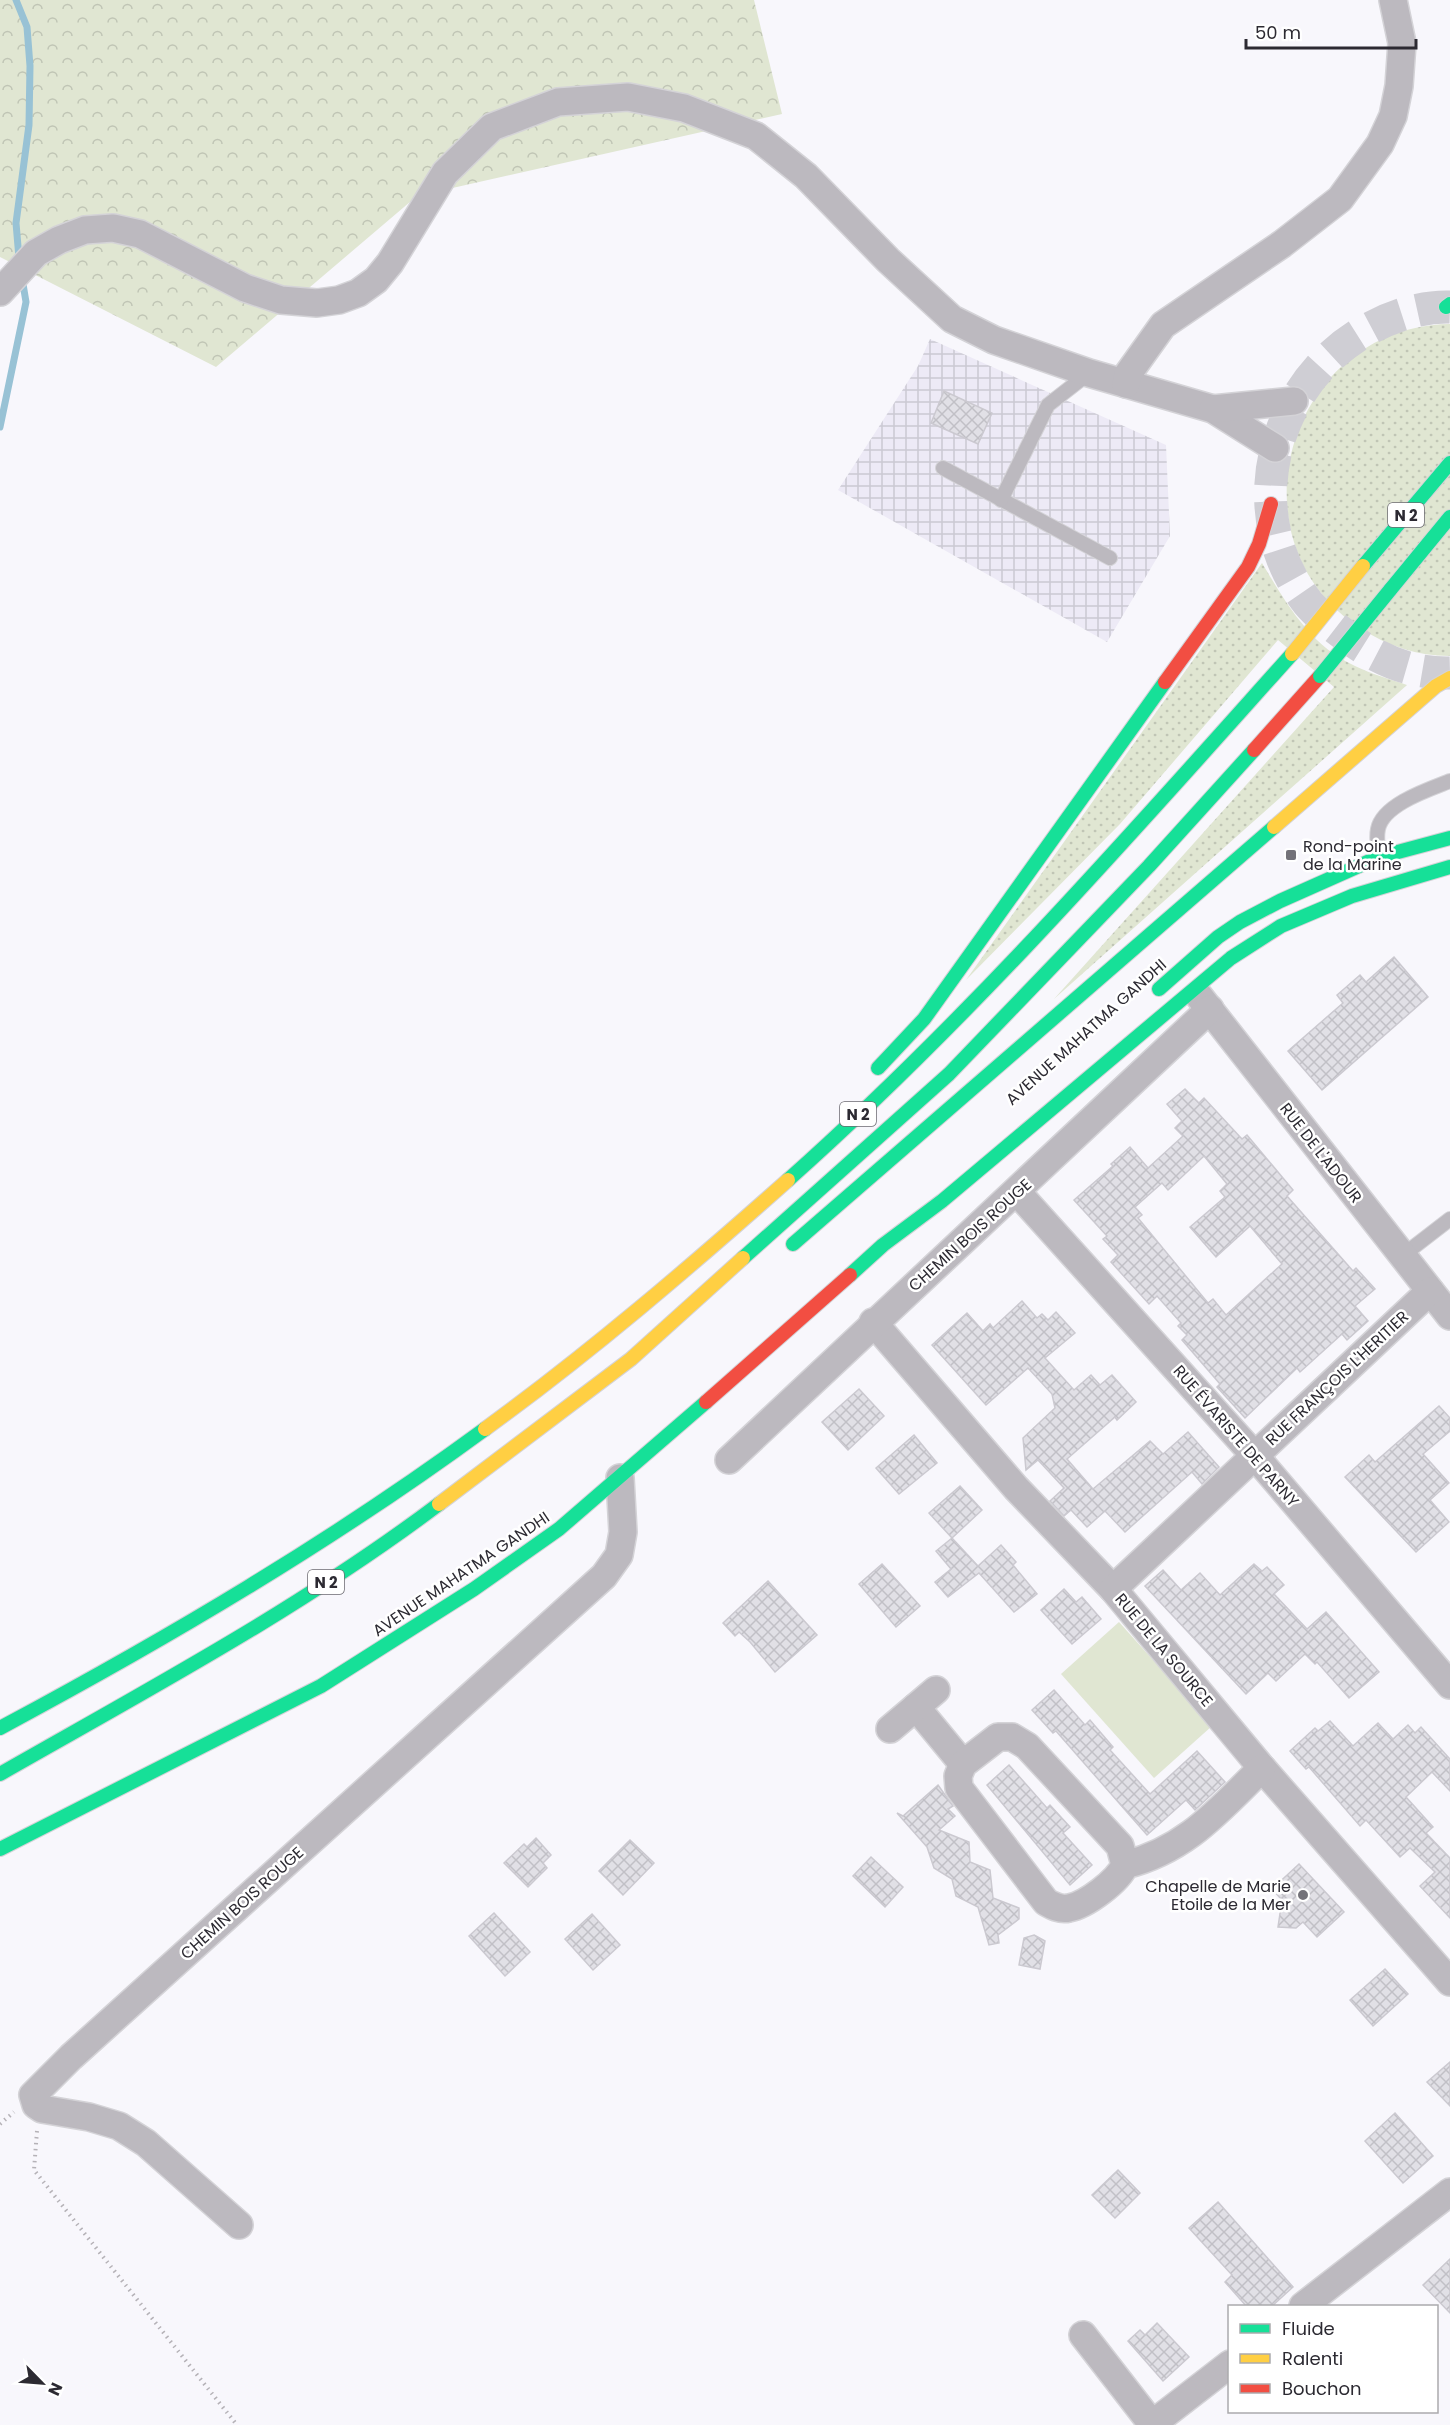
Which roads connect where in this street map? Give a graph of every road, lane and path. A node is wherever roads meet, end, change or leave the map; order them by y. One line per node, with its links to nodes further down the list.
1 (1393, 0): 4 (street)
2 (4, 287): 3 (street)
3 (1089, 373): 4 (street); 10 (lane)
4 (1126, 384): 6 (street)
5 (1294, 401): 6 (street)
6 (1212, 409): 7 (street)
7 (1275, 448)
8 (1450, 463): 40 (main road, N 2, bridge)
9 (942, 468): 10 (lane)
10 (1001, 500): 13 (lane)
11 (1271, 504): 24 (main road)
12 (1450, 517): 35 (main road, N 2, bridge)
13 (1110, 558)
14 (1450, 678): 29 (main road)
15 (1450, 781): 18 (lane)
16 (1450, 838): 18 (main road, AVENUE MAHATMA GANDHI)
17 (1450, 854): 21 (main road, AVENUE MAHATMA GANDHI)
18 (1378, 857): 20 (main road, AVENUE MAHATMA GANDHI); 21 (lane)
19 (1450, 867): 21 (main road, AVENUE MAHATMA GANDHI)
20 (1335, 876): 22 (main road, AVENUE MAHATMA GANDHI); 23 (main road, AVENUE MAHATMA GANDHI)
21 (1385, 876): 23 (main road, AVENUE MAHATMA GANDHI)
22 (1148, 999)
23 (1201, 999): 26 (street, CHEMIN BOIS ROUGE); 28 (main road, AVENUE MAHATMA GANDHI); 30 (street, RUE DE L'ADOUR)
24 (868, 1079)
25 (958, 1170): 28 (main road, AVENUE MAHATMA GANDHI)
26 (1017, 1192): 33 (street, CHEMIN BOIS ROUGE); 37 (street, RUE ÉVARISTE DE PARNY)
27 (1450, 1219): 30 (lane)
28 (883, 1245): 39 (main road, AVENUE MAHATMA GANDHI)
29 (778, 1256)
30 (1402, 1256): 31 (street, RUE DE L'ADOUR)
31 (1430, 1291): 32 (street, RUE DE L'ADOUR); 37 (street, RUE FRANÇOIS L'HERITIER)
32 (1450, 1316)
33 (873, 1322): 38 (street, CHEMIN BOIS ROUGE); 41 (street, RUE DE LA SOURCE)
34 (689, 1327): 35 (main road)
35 (631, 1359): 49 (main road, N 2)
36 (513, 1391): 40 (main road)
37 (1255, 1456): 41 (street, RUE FRANÇOIS L'HERITIER); 42 (street, RUE ÉVARISTE DE PARNY)
38 (729, 1460)
39 (620, 1478): 50 (main road, AVENUE MAHATMA GANDHI); 53 (street, CHEMIN BOIS ROUGE)
40 (367, 1513): 45 (main road, N 2)
41 (1113, 1589): 48 (street, RUE DE LA SOURCE)
42 (1450, 1685)
43 (936, 1690): 44 (street)
44 (916, 1707): 46 (street); 47 (street)
45 (0, 1728)
46 (890, 1729)
47 (963, 1764): 51 (street); 51 (street)
48 (1262, 1768): 51 (street); 52 (street, RUE DE LA SOURCE)
49 (0, 1774)
50 (0, 1849)
51 (1125, 1865)
52 (1450, 1982)
53 (42, 2109): 55 (street); 60 (path)
54 (1450, 2192): 56 (street)
55 (239, 2225)
56 (1306, 2305)
57 (1083, 2335): 59 (street)
58 (1228, 2366): 59 (street)
59 (1151, 2424)
60 (237, 2425)

